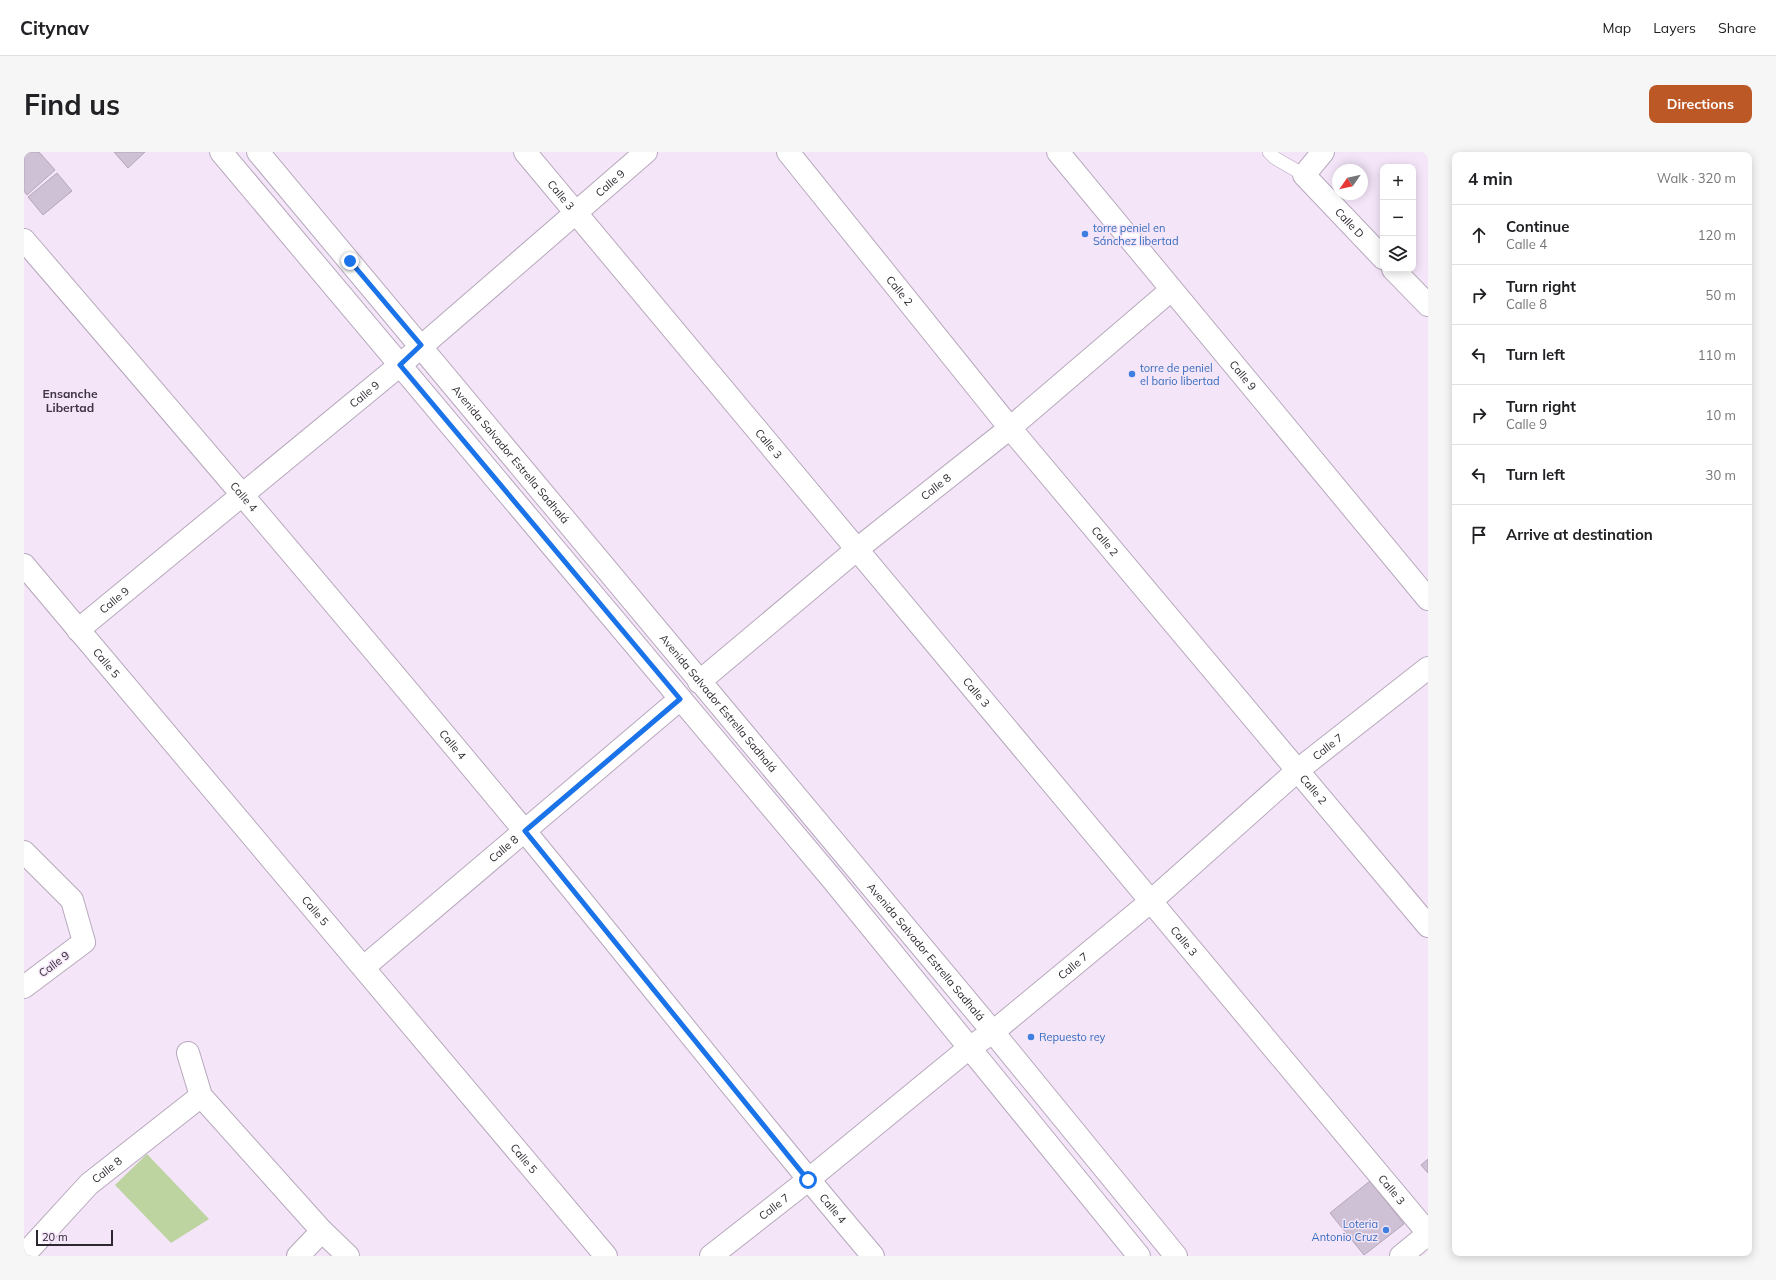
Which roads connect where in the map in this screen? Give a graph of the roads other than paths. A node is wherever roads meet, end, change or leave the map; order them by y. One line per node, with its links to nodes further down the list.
1 (221, 152): 17 (street)
2 (258, 152): 16 (street, Avenida Salvador Estrella Sadhalá)
3 (525, 152): 10 (street, Calle 3)
4 (646, 152): 10 (street, Calle 9)
5 (788, 152): 18 (street, Calle 2)
6 (1058, 152): 14 (street, Calle 9)
7 (1270, 152): 9 (lane)
8 (1324, 152): 9 (street)
9 (1304, 175): 12 (street, Calle D)
10 (575, 212): 16 (street, Calle 9); 20 (street, Calle 3)
11 (24, 240): 19 (street, Calle 4)
12 (1380, 255)
13 (1396, 272): 15 (street)
14 (1171, 290): 18 (street, Calle 8); 22 (street, Calle 9)
15 (1428, 305)
16 (421, 345): 17 (street, Calle 9); 25 (street, Avenida Salvador Estrella Sadhalá)
17 (400, 365): 19 (street, Calle 9); 26 (street)
18 (1010, 428): 20 (street, Calle 8); 27 (street, Calle 2)
19 (243, 493): 23 (street, Calle 9); 28 (street, Calle 4)
20 (856, 550): 25 (street, Calle 8); 30 (street, Calle 3)
21 (24, 565): 23 (street, Calle 5)
22 (1428, 599)
23 (78, 630): 32 (street, Calle 5)
24 (1428, 668): 27 (street, Calle 7)
25 (699, 682): 34 (street, Avenida Salvador Estrella Sadhalá)
26 (680, 699): 28 (street, Calle 8); 35 (street)
27 (1298, 770): 30 (street, Calle 7); 31 (street, Calle 2)
28 (525, 831): 32 (street, Calle 8); 38 (street, Calle 4)
29 (24, 852): 33 (street, Calle 9)
30 (1150, 902): 34 (street, Calle 7); 40 (street, Calle 3)
31 (1428, 926)
32 (364, 967): 44 (street, Calle 5)
33 (24, 987)
34 (993, 1032): 35 (street, Calle 7); 48 (street, Avenida Salvador Estrella Sadhalá)
35 (969, 1048): 38 (street, Calle 7); 47 (street)
36 (188, 1053): 37 (street)
37 (201, 1096): 39 (street); 41 (street, Calle 8)
38 (808, 1180): 45 (street, Calle 7); 46 (street, Calle 4)
39 (322, 1231): 42 (street); 43 (street)
40 (1428, 1234): 49 (street)
41 (24, 1255)
42 (298, 1256)
43 (348, 1256)
44 (606, 1256)
45 (712, 1256)
46 (873, 1256)
47 (1139, 1256)
48 (1176, 1256)
49 (1401, 1256)

